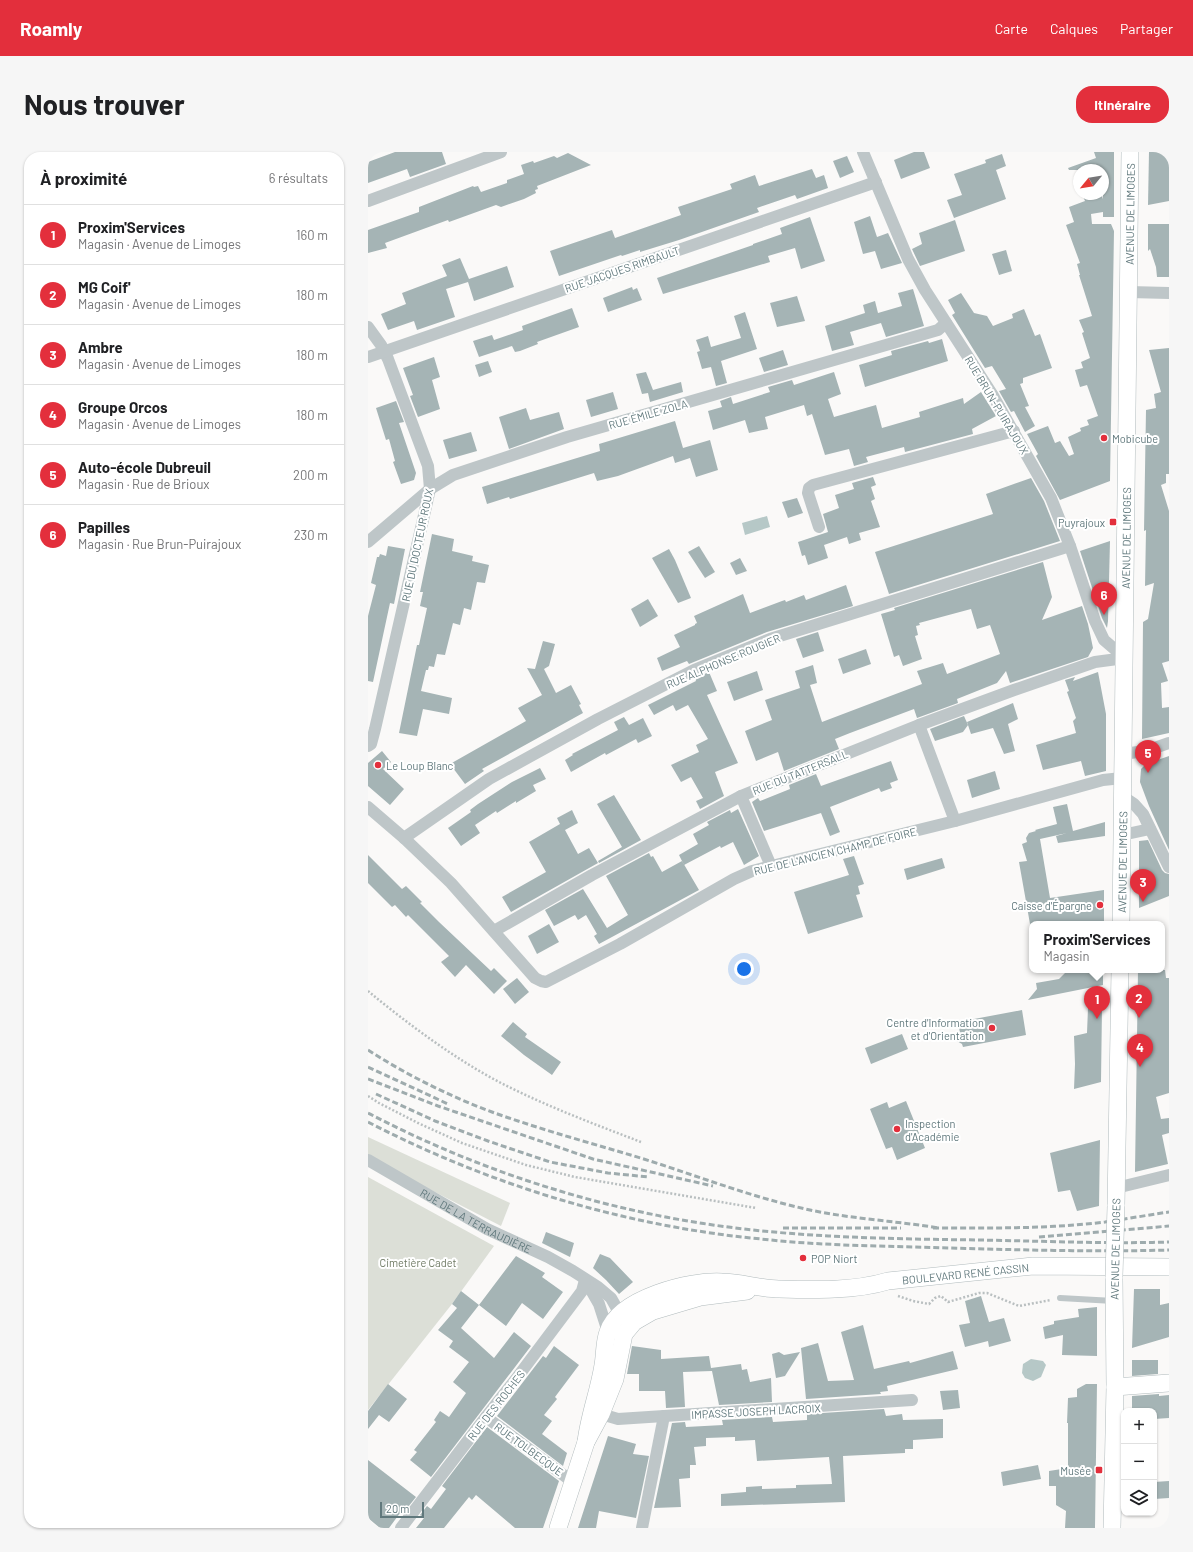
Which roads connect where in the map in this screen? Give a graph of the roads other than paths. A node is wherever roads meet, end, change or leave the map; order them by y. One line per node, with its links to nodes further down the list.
1 (501, 152): 5 (street)
2 (863, 152): 4 (street, RUE BRUN-PUIRAJOUX)
3 (1130, 152): 6 (main road, AVENUE DE LIMOGES)
4 (876, 182): 8 (street, RUE BRUN-PUIRAJOUX); 10 (street, RUE JACQUES RIMBAULT)
5 (368, 201)
6 (1129, 292): 7 (street); 17 (main road, AVENUE DE LIMOGES)
7 (1169, 293)
8 (946, 323): 12 (street, RUE BRUN-PUIRAJOUX); 13 (street, RUE ÉMILE ZOLA)
9 (368, 327): 10 (street, RUE DU DOCTEUR ROUX)
10 (384, 351): 11 (street, RUE JACQUES RIMBAULT); 13 (street, RUE DU DOCTEUR ROUX)
11 (368, 357)
12 (1014, 431): 14 (street); 16 (street, RUE BRUN-PUIRAJOUX)
13 (430, 489): 15 (street, RUE ÉMILE ZOLA); 20 (street, RUE DU DOCTEUR ROUX)
14 (819, 527)
15 (368, 542)
16 (1070, 546): 17 (street, RUE BRUN-PUIRAJOUX); 29 (street, RUE ALPHONSE ROUGIER)
17 (1125, 658): 18 (street, RUE DU TATTERSALL); 21 (main road, AVENUE DE LIMOGES)
18 (919, 725): 23 (street, RUE DU TATTERSALL); 26 (street)
19 (1169, 743): 21 (street)
20 (368, 746)
21 (1122, 754): 22 (main road, AVENUE DE LIMOGES)
22 (1122, 778): 24 (main road, AVENUE DE LIMOGES); 26 (street, RUE DE L'ANCIEN CHAMP DE FOIRE)
23 (741, 796): 30 (street); 33 (street, RUE DU TATTERSALL)
24 (1122, 796): 27 (street); 28 (main road, AVENUE DE LIMOGES)
25 (368, 807): 29 (street, RUE DE L'ANCIEN CHAMP DE FOIRE)
26 (955, 821): 30 (street, RUE DE L'ANCIEN CHAMP DE FOIRE)
27 (1150, 829): 28 (street); 31 (street)
28 (1122, 835): 32 (main road, AVENUE DE LIMOGES)
29 (404, 838): 33 (street, RUE DE L'ANCIEN CHAMP DE FOIRE)
30 (771, 866): 33 (street, RUE DE L'ANCIEN CHAMP DE FOIRE)
31 (1169, 867)
32 (1121, 921)
33 (494, 931)
34 (1120, 973): 37 (main road, AVENUE DE LIMOGES)
35 (368, 1160): 39 (street, RUE DE LA TERRAUDIÈRE)
36 (1169, 1174): 37 (street)
37 (1116, 1188): 42 (main road, AVENUE DE LIMOGES, bridge)
38 (1169, 1267): 40 (main road, BOULEVARD RENÉ CASSIN)
39 (586, 1280): 43 (street, RUE DE LA TERRAUDIÈRE); 44 (street); 50 (street, RUE DES ROCHES)
40 (763, 1288): 43 (main road, BOULEVARD RENÉ CASSIN); 44 (main road, BOULEVARD RENÉ CASSIN)
41 (1060, 1298): 42 (lane)
42 (1114, 1301): 46 (main road, AVENUE DE LIMOGES)
43 (620, 1314): 44 (main road, BOULEVARD RENÉ CASSIN)
44 (616, 1333): 48 (main road); 51 (main road)
45 (1169, 1383): 46 (main road)
46 (1115, 1387): 56 (main road, AVENUE DE LIMOGES)
47 (912, 1400): 49 (street, IMPASSE JOSEPH LACROIX)
48 (601, 1414): 49 (street, IMPASSE JOSEPH LACROIX); 51 (main road)
49 (664, 1416): 55 (street)
50 (486, 1417): 52 (street, RUE TOLBECQUE); 53 (street, RUE DES ROCHES)
51 (586, 1442): 52 (main road)
52 (573, 1480): 54 (main road)
53 (401, 1528)
54 (558, 1528)
55 (642, 1528)
56 (1112, 1528)

